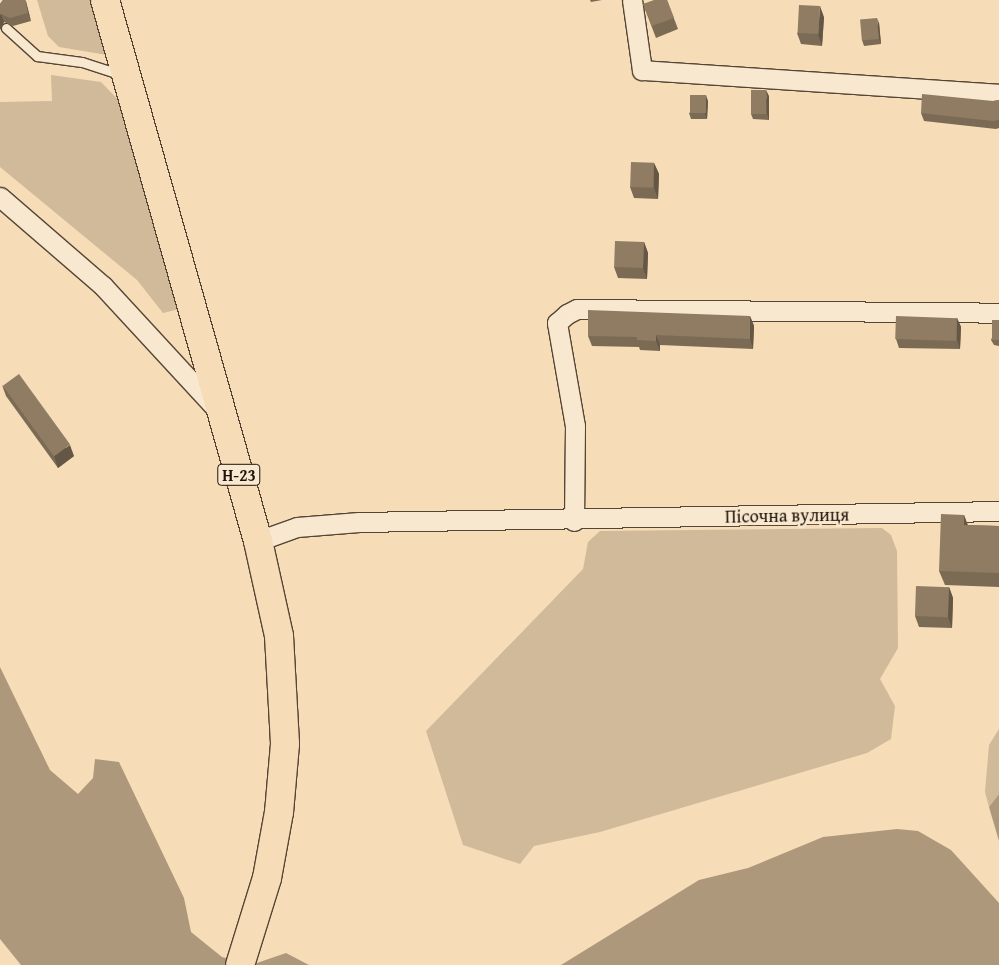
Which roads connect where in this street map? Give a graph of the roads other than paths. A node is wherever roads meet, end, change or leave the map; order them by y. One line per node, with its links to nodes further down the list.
1 (105, 0): 4 (main road, Н-23)
2 (632, 0): 5 (street)
3 (6, 28): 4 (lane)
4 (127, 76): 8 (main road, Н-23)
5 (999, 94)
6 (0, 197): 8 (street)
7 (999, 313): 10 (street)
8 (222, 416): 11 (main road, Н-23)
9 (999, 511): 10 (street, Пісочна вулиця)
10 (574, 521): 11 (street, Пісочна вулиця)
11 (258, 541): 12 (main road, Н-23)
12 (242, 962)

